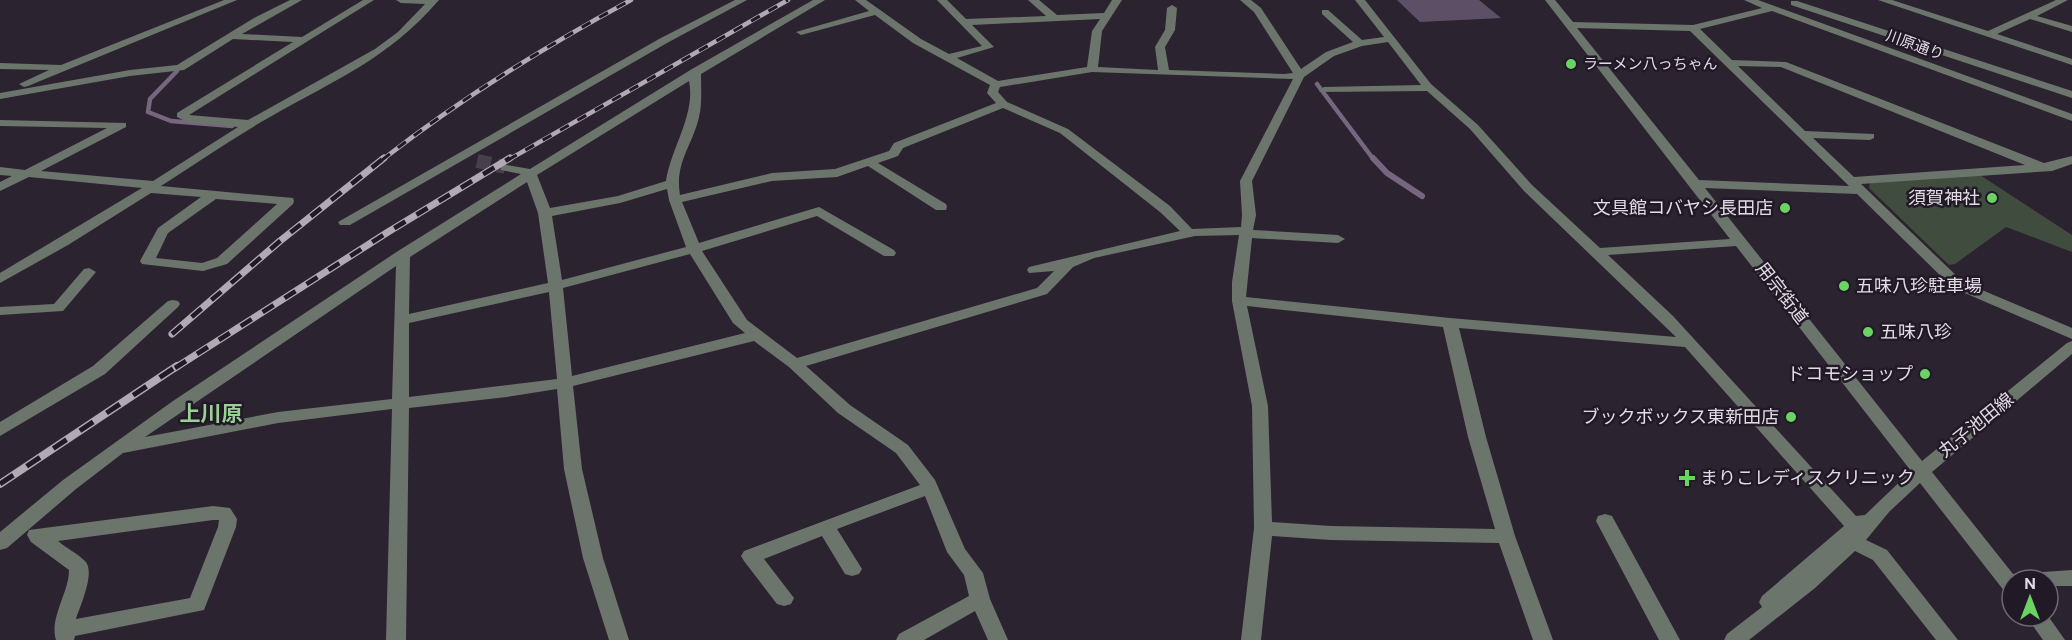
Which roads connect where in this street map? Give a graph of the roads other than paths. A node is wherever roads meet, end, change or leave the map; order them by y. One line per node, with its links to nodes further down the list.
1 (232, 0): 42 (street)
2 (297, 0): 34 (street)
3 (369, 0): 36 (street)
4 (401, 0): 19 (street)
5 (742, 0): 58 (street)
6 (820, 0): 44 (street)
7 (863, 0): 23 (street)
8 (942, 0): 28 (street)
9 (1033, 0): 27 (street)
10 (1117, 0): 25 (street)
11 (1245, 0): 46 (street)
12 (1360, 0): 35 (street)
13 (1550, 0): 29 (street, 用宗街道)
14 (1742, 0): 22 (street)
15 (1749, 0): 22 (street, 川原通り)
16 (1806, 0): 20 (street)
17 (1883, 0): 33 (street)
18 (2063, 0): 26 (street)
19 (434, 1): 55 (street)
20 (1794, 3): 22 (street); 51 (street)
21 (1172, 8): 45 (street)
22 (1771, 9): 30 (street); 53 (street, 川原通り)
23 (877, 12): 32 (street); 38 (street)
24 (1325, 12): 37 (street)
25 (1105, 16): 27 (street); 43 (street)
26 (2029, 16): 31 (street); 33 (street)
27 (1055, 18): 28 (street)
28 (964, 22): 38 (street)
29 (1570, 25): 30 (street); 69 (street, 用宗街道)
30 (1693, 28): 40 (street)
31 (2072, 29)
32 (801, 32)
33 (1988, 35): 39 (street)
34 (231, 36): 36 (street); 50 (street)
35 (1389, 39): 37 (street); 48 (street)
36 (304, 40): 55 (street)
37 (1360, 43): 46 (street)
38 (946, 58): 47 (street)
39 (2072, 62)
40 (1729, 63): 56 (street); 63 (street)
41 (0, 66): 42 (street)
42 (66, 68): 50 (street)
43 (1092, 69): 45 (street); 47 (street)
44 (696, 71): 66 (street); 68 (street)
45 (1164, 73): 46 (street)
46 (1300, 75): 79 (street)
47 (996, 84): 52 (street)
48 (1429, 88): 49 (street); 83 (street)
49 (1324, 90)
50 (0, 94)
51 (2072, 95)
52 (1003, 104): 61 (street); 78 (street)
53 (2072, 118)
54 (0, 123): 65 (street)
55 (250, 124): 70 (street)
56 (1802, 134): 57 (street); 67 (street)
57 (1870, 136)
58 (458, 157): 60 (street); 77 (street)
59 (2072, 160): 63 (street)
60 (477, 161)
61 (868, 162): 74 (street); 75 (street)
62 (505, 167): 66 (street)
63 (2042, 167): 67 (street)
64 (0, 171): 65 (street)
65 (28, 172): 70 (street); 71 (street)
66 (529, 172): 76 (street); 85 (street)
67 (1850, 180): 72 (street)
68 (672, 183): 74 (street); 76 (street)
69 (1696, 184): 72 (street); 81 (street, 用宗街道)
70 (151, 187): 73 (street); 89 (street)
71 (0, 188)
72 (1859, 190): 96 (street)
73 (213, 195): 73 (street)
74 (675, 200): 82 (street)
75 (941, 207)
76 (545, 213): 90 (street)
77 (345, 222)
78 (1189, 233): 79 (street); 86 (street)
79 (1246, 233): 80 (street); 91 (street)
80 (1338, 239)
81 (1741, 242): 83 (street); 105 (street, 用宗街道)
82 (694, 249): 84 (street); 90 (street); 97 (street)
83 (1596, 252): 98 (street)
84 (889, 253)
85 (403, 254): 94 (street); 104 (street)
86 (1068, 264): 87 (street); 100 (street)
87 (1034, 270)
88 (89, 272): 93 (street)
89 (0, 279)
90 (556, 286): 94 (street); 101 (street)
91 (1239, 301): 95 (street); 110 (street)
92 (173, 304): 103 (street)
93 (0, 311)
94 (401, 320): 102 (street)
95 (1450, 323): 98 (street); 112 (street)
96 (2072, 334)
97 (754, 336): 100 (street); 101 (street)
98 (1690, 343): 111 (street)
99 (2072, 346): 105 (street, 丸子池田線)
100 (795, 364): 106 (street)
101 (565, 383): 102 (street); 122 (street)
102 (400, 405): 104 (street); 121 (street)
103 (0, 430)
104 (115, 449): 108 (street)
105 (1921, 471): 111 (street, 丸子池田線); 115 (street, 用宗街道)
106 (930, 488): 109 (street); 118 (street)
107 (1605, 521): 127 (street)
108 (23, 522): 113 (street); 114 (street)
109 (826, 527): 116 (street); 117 (street)
110 (1263, 528): 112 (street); 125 (street)
111 (1853, 534): 128 (street, 丸子池田線); 129 (street)
112 (1506, 536): 126 (street)
113 (38, 537): 120 (street); 120 (street)
114 (0, 543)
115 (2001, 568)
116 (852, 569)
117 (784, 598)
118 (980, 599): 123 (street); 124 (street)
119 (2046, 628): 130 (street)
120 (65, 635)
121 (396, 640)
122 (619, 640)
123 (906, 640)
124 (998, 640)
125 (1251, 640)
126 (1543, 640)
127 (1670, 640)
128 (1732, 640)
129 (1948, 640)
130 (2055, 640)

